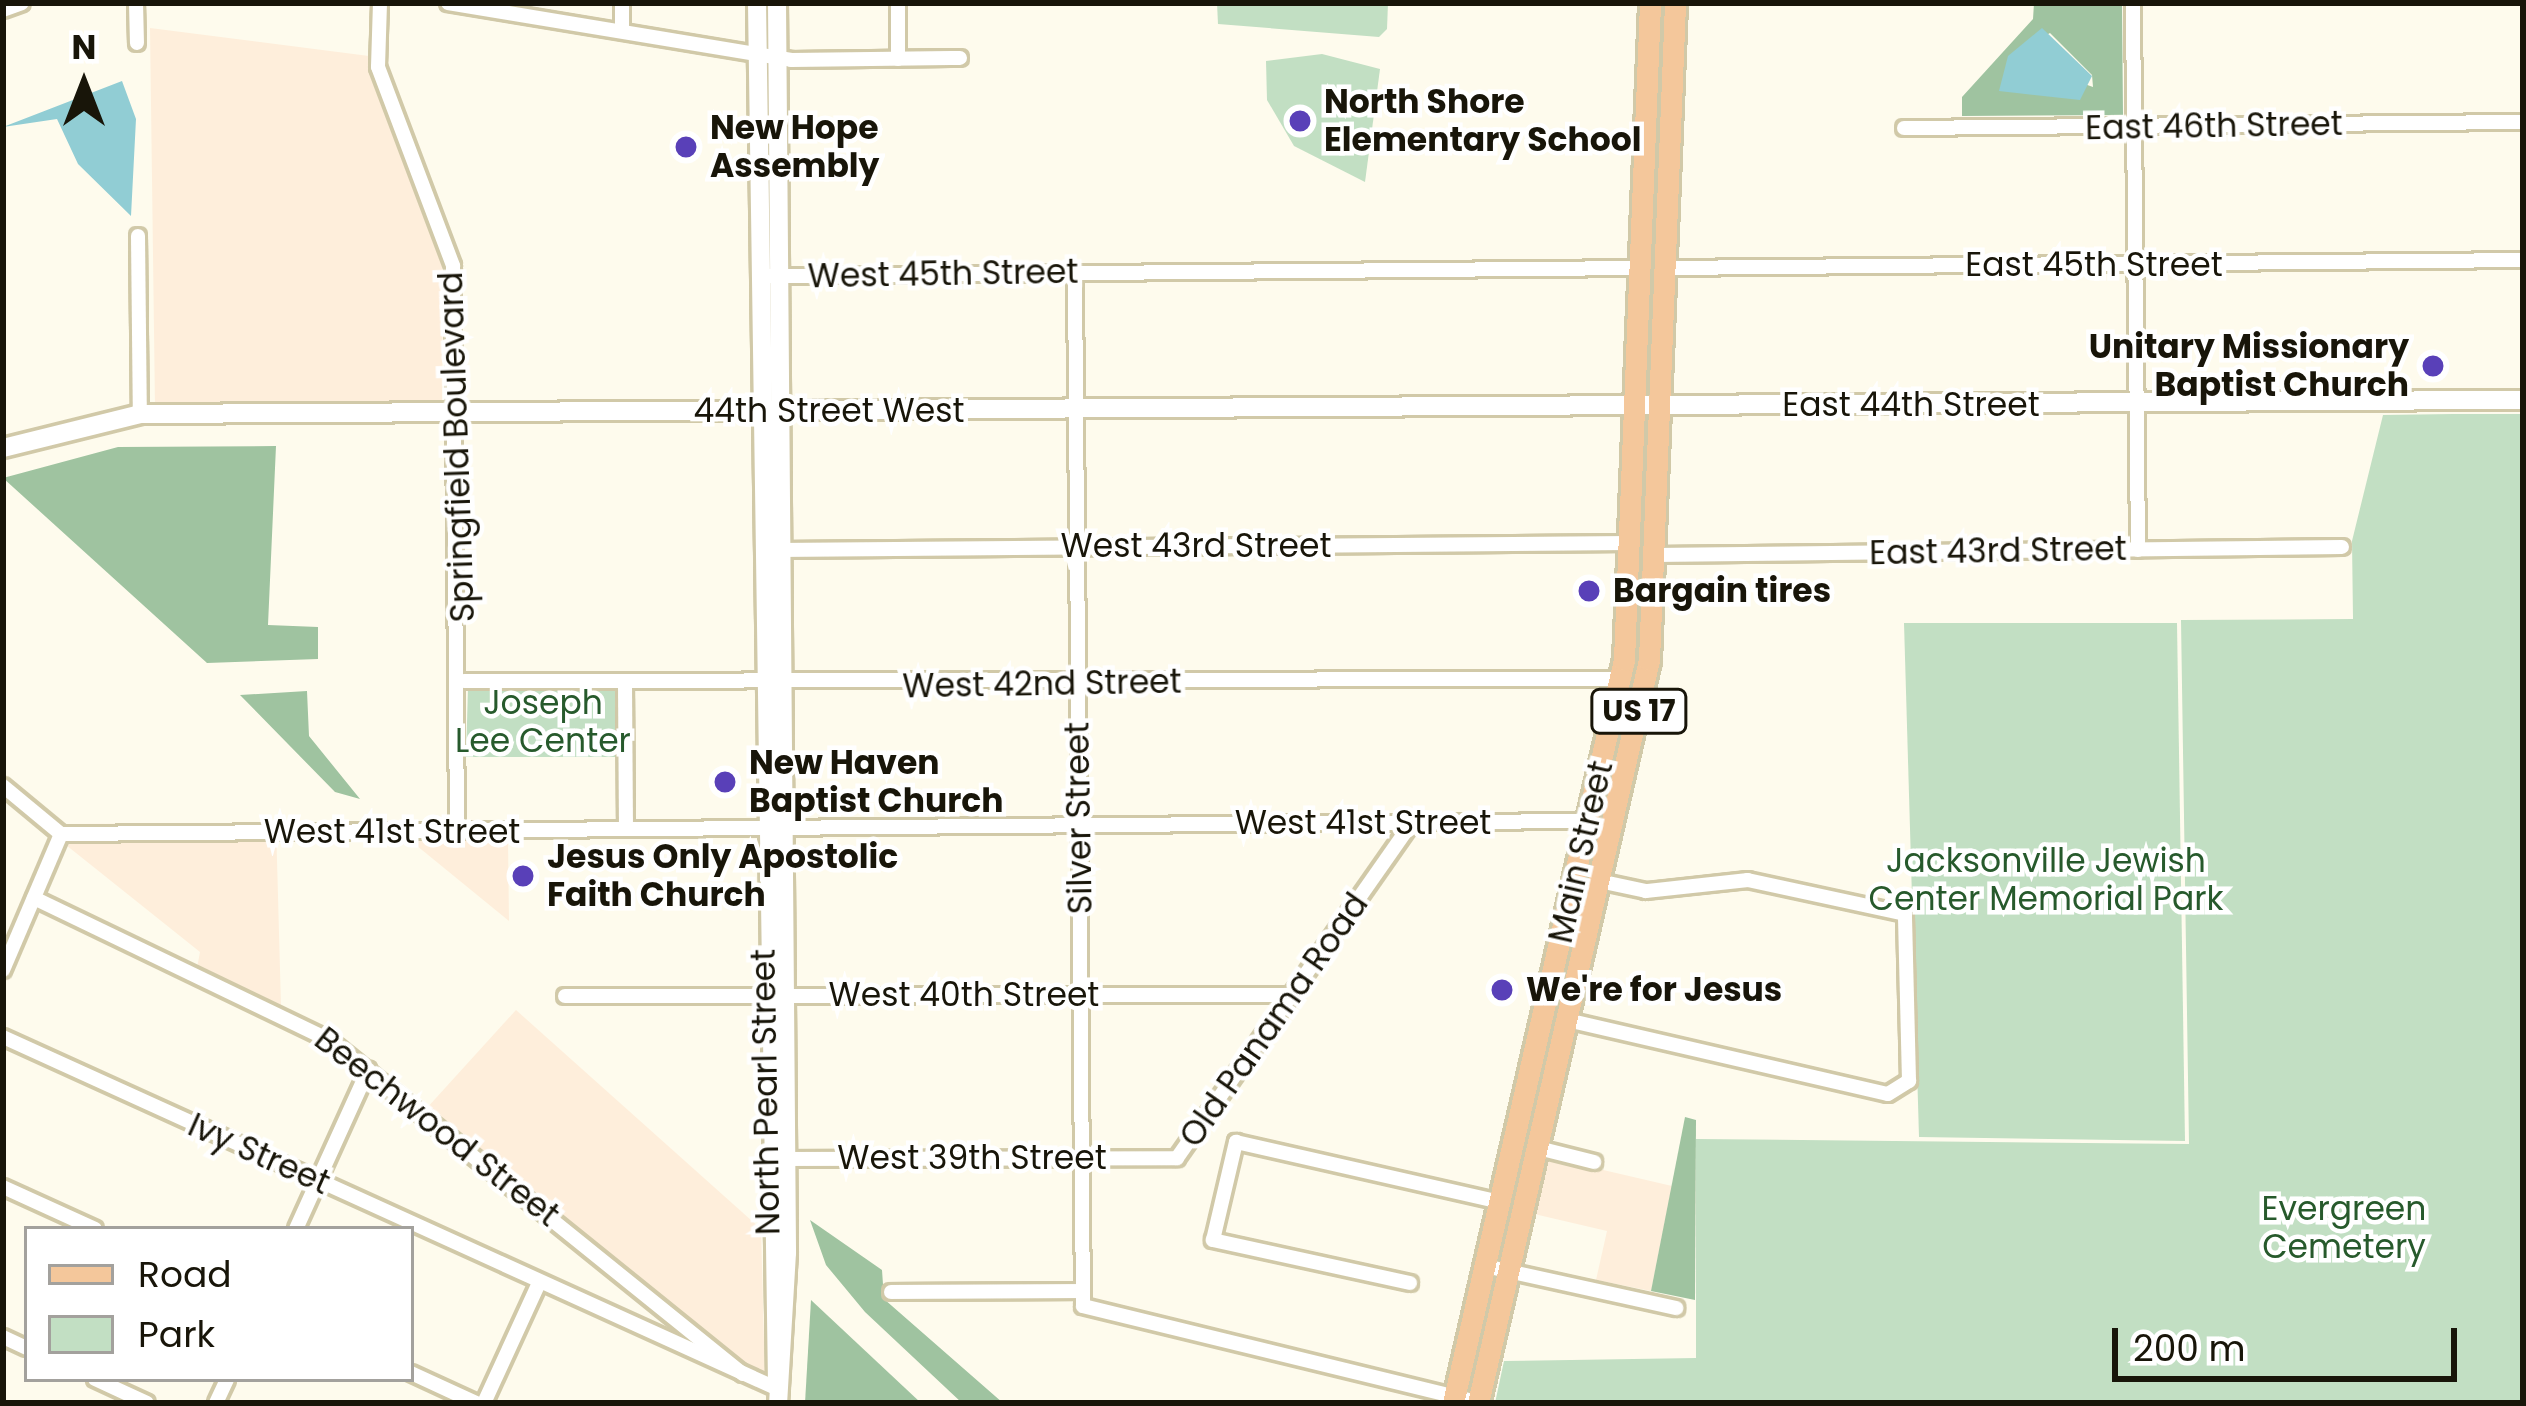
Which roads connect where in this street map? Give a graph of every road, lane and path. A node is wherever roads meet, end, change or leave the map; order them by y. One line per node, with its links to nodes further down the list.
1 (22, 3): 12 (street)
2 (136, 3): 14 (street)
3 (380, 3): 32 (street, Springfield Boulevard)
4 (448, 3): 13 (street)
5 (622, 3): 13 (street)
6 (757, 3): 15 (street, North Pearl Street)
7 (777, 3): 15 (street, North Pearl Street)
8 (898, 3): 17 (street)
9 (1650, 3): 24 (main road, Main Street / US 17)
10 (1675, 3): 25 (main road, Main Street / US 17)
11 (2133, 3): 20 (street)
12 (3, 10)
13 (622, 30): 15 (street)
14 (137, 43)
15 (768, 55): 17 (street); 27 (street, North Pearl Street)
16 (959, 58): 17 (street)
17 (898, 59)
18 (2523, 122): 20 (street, East 46th Street)
19 (1904, 128): 20 (street, East 46th Street)
20 (2134, 128): 23 (street)
21 (138, 236): 36 (street)
22 (2523, 260): 23 (street, East 45th Street)
23 (2134, 265): 25 (street, East 45th Street); 29 (street)
24 (1640, 268): 26 (street, West 45th Street); 30 (main road, Main Street / US 17)
25 (1664, 268): 31 (main road, Main Street / US 17)
26 (1075, 273): 27 (street, West 45th Street); 33 (street, Silver Street)
27 (770, 276): 34 (street, North Pearl Street); 35 (street, North Pearl Street)
28 (2523, 400): 29 (street, East 44th Street)
29 (2137, 404): 31 (street, East 44th Street); 42 (street)
30 (1635, 406): 31 (street, 44th Street West); 33 (street, 44th Street West); 38 (main road, Main Street / US 17)
31 (1660, 407): 43 (main road, Main Street / US 17)
32 (456, 410): 34 (street, 44th Street West); 36 (street, 44th Street West); 45 (street, Springfield Boulevard)
33 (1074, 410): 35 (street, 44th Street West); 40 (street, Silver Street)
34 (760, 412): 35 (street, 44th Street West); 41 (street, North Pearl Street)
35 (781, 412): 41 (street, North Pearl Street)
36 (140, 414): 37 (street, 44th Street West)
37 (3, 448)
38 (1630, 543): 40 (street, West 43rd Street); 44 (main road, Main Street / US 17)
39 (2342, 547): 42 (street, East 43rd Street)
40 (1076, 548): 41 (street, West 43rd Street); 46 (street, Silver Street)
41 (772, 550): 47 (street, North Pearl Street); 49 (street, North Pearl Street)
42 (2138, 550): 43 (street, East 43rd Street)
43 (1654, 555): 58 (main road, Main Street / US 17)
44 (1621, 679): 46 (street, West 42nd Street); 51 (main road, Main Street / US 17)
45 (464, 681): 48 (street, West 42nd Street); 56 (street, Springfield Boulevard)
46 (1078, 684): 49 (street, West 42nd Street); 53 (street, Silver Street)
47 (762, 685): 48 (street, West 42nd Street); 49 (street, West 42nd Street); 54 (street, North Pearl Street)
48 (625, 686): 55 (street)
49 (783, 686): 54 (street, North Pearl Street)
50 (3, 786): 57 (street)
51 (1589, 821): 52 (street, West 41st Street); 61 (main road); 76 (main road, Main Street / US 17)
52 (1412, 823): 53 (street, West 41st Street); 63 (street, Old Panama Road)
53 (1078, 825): 54 (street, West 41st Street); 62 (street, Silver Street)
54 (774, 828): 55 (street, West 41st Street); 65 (street, North Pearl Street)
55 (626, 829): 56 (street, West 41st Street)
56 (458, 832): 57 (street, West 41st Street)
57 (62, 834): 59 (street)
58 (1599, 881): 61 (main road, Main Street / US 17); 66 (street)
59 (34, 898): 60 (street); 68 (street, Beechwood Street)
60 (3, 970)
61 (1574, 988): 66 (main road, Main Street / US 17)
62 (1080, 994): 63 (street, West 40th Street); 65 (street, West 40th Street); 70 (street, Silver Street)
63 (1291, 995): 71 (street, Old Panama Road)
64 (565, 996): 65 (street, West 40th Street)
65 (775, 996): 72 (street, North Pearl Street)
66 (1567, 1020): 69 (main road, Main Street / US 17)
67 (3, 1037): 74 (street, Ivy Street)
68 (368, 1070): 74 (street); 87 (street, Beechwood Street)
69 (1538, 1148): 73 (street); 80 (main road, Main Street / US 17)
70 (1082, 1157): 71 (street, West 39th Street); 72 (street, West 39th Street); 83 (street, Silver Street)
71 (1178, 1158)
72 (776, 1159): 89 (street, North Pearl Street)
73 (1594, 1162)
74 (318, 1180): 78 (street); 81 (street, Ivy Street)
75 (3, 1187): 77 (street)
76 (1500, 1202): 79 (main road, Main Street / US 17); 82 (street)
77 (88, 1226)
78 (297, 1226)
79 (1485, 1266): 80 (street); 90 (main road, Main Street / US 17)
80 (1508, 1271): 85 (street); 93 (main road, Main Street / US 17)
81 (539, 1283): 87 (street, Ivy Street); 92 (street)
82 (1410, 1283)
83 (1082, 1291): 84 (street); 90 (street)
84 (891, 1292)
85 (1676, 1307)
86 (414, 1374): 92 (street)
87 (743, 1374): 89 (street, Ivy Street)
88 (102, 1382): 91 (street)
89 (778, 1396)
90 (1454, 1400): 93 (street)
91 (147, 1403)
92 (480, 1403)
93 (1478, 1403)

